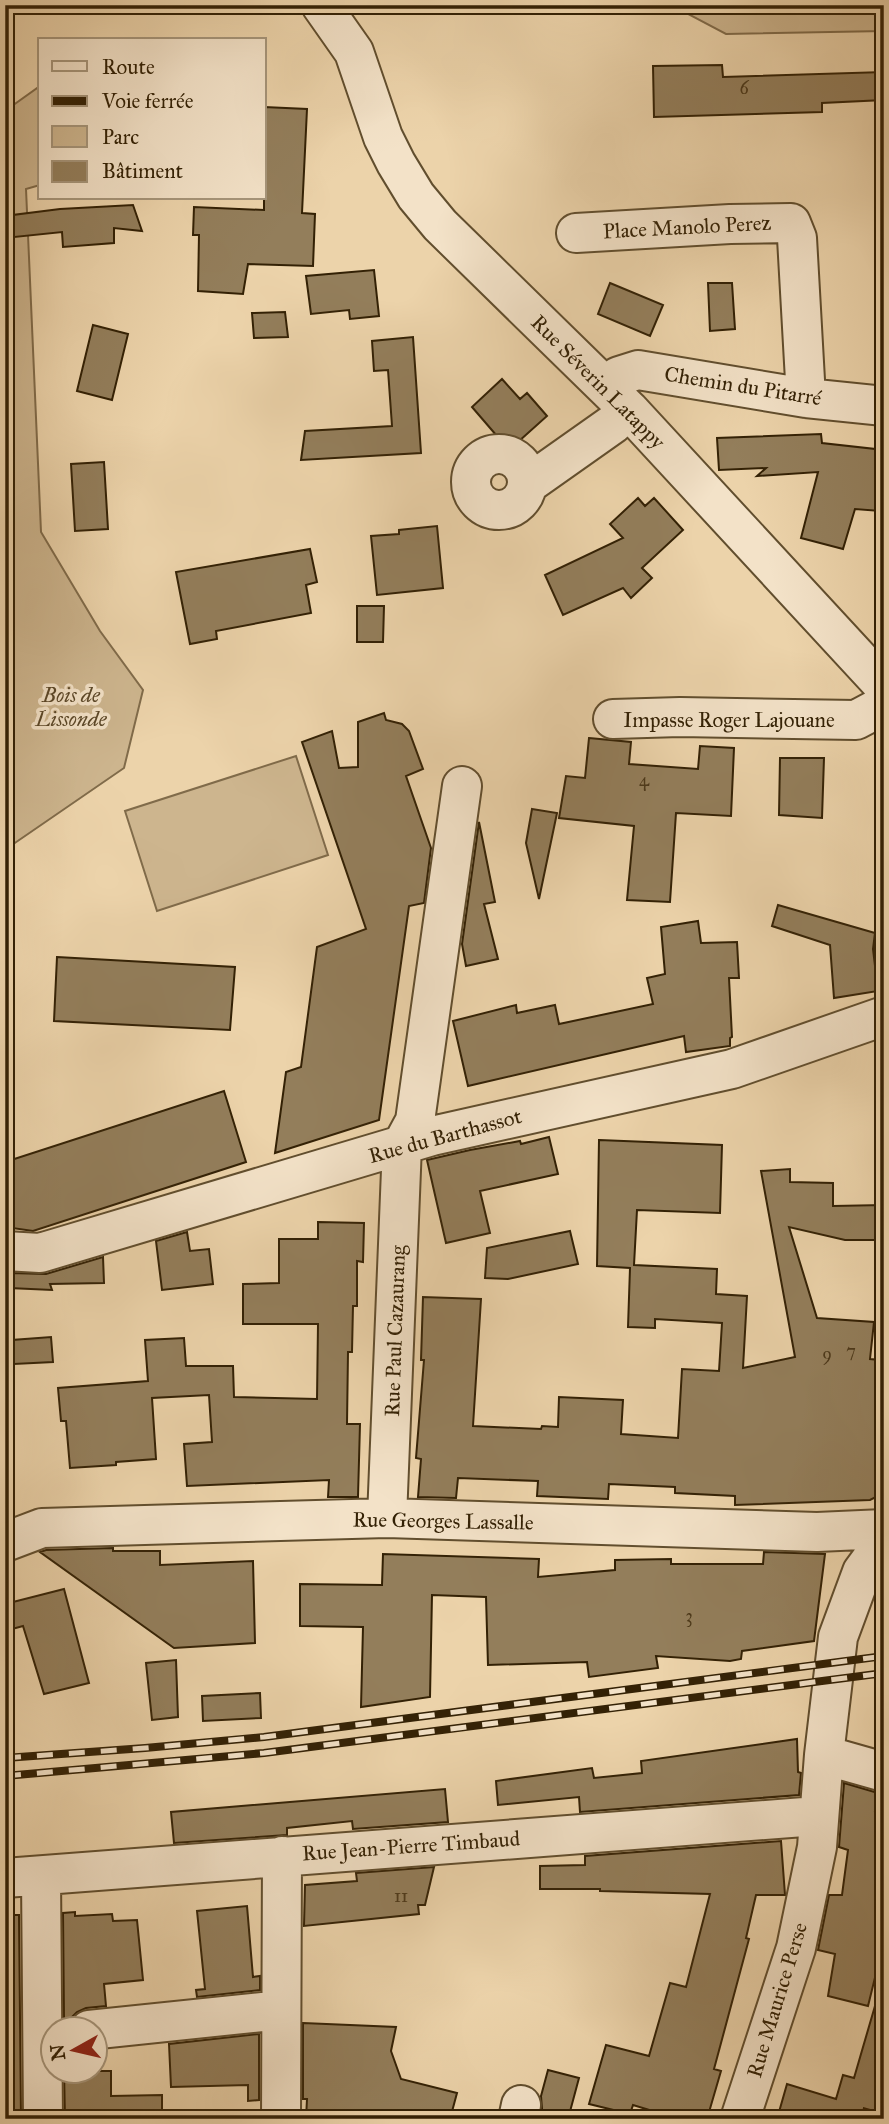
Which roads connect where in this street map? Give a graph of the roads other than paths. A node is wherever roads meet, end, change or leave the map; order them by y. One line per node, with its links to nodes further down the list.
1 (321, 5): 3 (street, Rue Séverin Latappy)
2 (349, 5): 3 (street, Rue Séverin Latappy)
3 (354, 52): 5 (street, Rue Séverin Latappy)
4 (576, 233): 6 (street, Place Manolo Perez)
5 (617, 397): 6 (street, Chemin du Pitarré); 8 (street, Chemin du Pitarré); 9 (street, Rue Séverin Latappy)
6 (806, 398): 7 (street, Chemin du Pitarré)
7 (884, 406)
8 (528, 484)
9 (884, 686)
10 (884, 705): 11 (street, Impasse Roger Lajouane)
11 (613, 719)
12 (462, 786): 14 (street)
13 (884, 1016): 14 (street, Rue du Barthassot)
14 (402, 1145): 15 (street, Rue du Barthassot); 16 (street, Rue Paul Cazaurang)
15 (5, 1251)
16 (387, 1518): 17 (street, Rue Georges Lassalle); 18 (street, Rue Georges Lassalle)
17 (884, 1529)
18 (5, 1542)
19 (884, 1542): 20 (street, Rue Maurice Perse)
20 (824, 1755): 21 (street); 22 (street, Rue Maurice Perse)
21 (884, 1772)
22 (817, 1816): 23 (street, Rue Jean-Pierre Timbaud); 31 (street, Rue Maurice Perse)
23 (282, 1856): 24 (street, Rue Jean-Pierre Timbaud); 25 (street)
24 (23, 1877): 26 (street)
25 (281, 2010): 27 (street); 30 (street)
26 (44, 2016)
27 (108, 2027)
28 (45, 2086): 29 (street)
29 (43, 2119)
30 (281, 2119)
31 (740, 2119)

